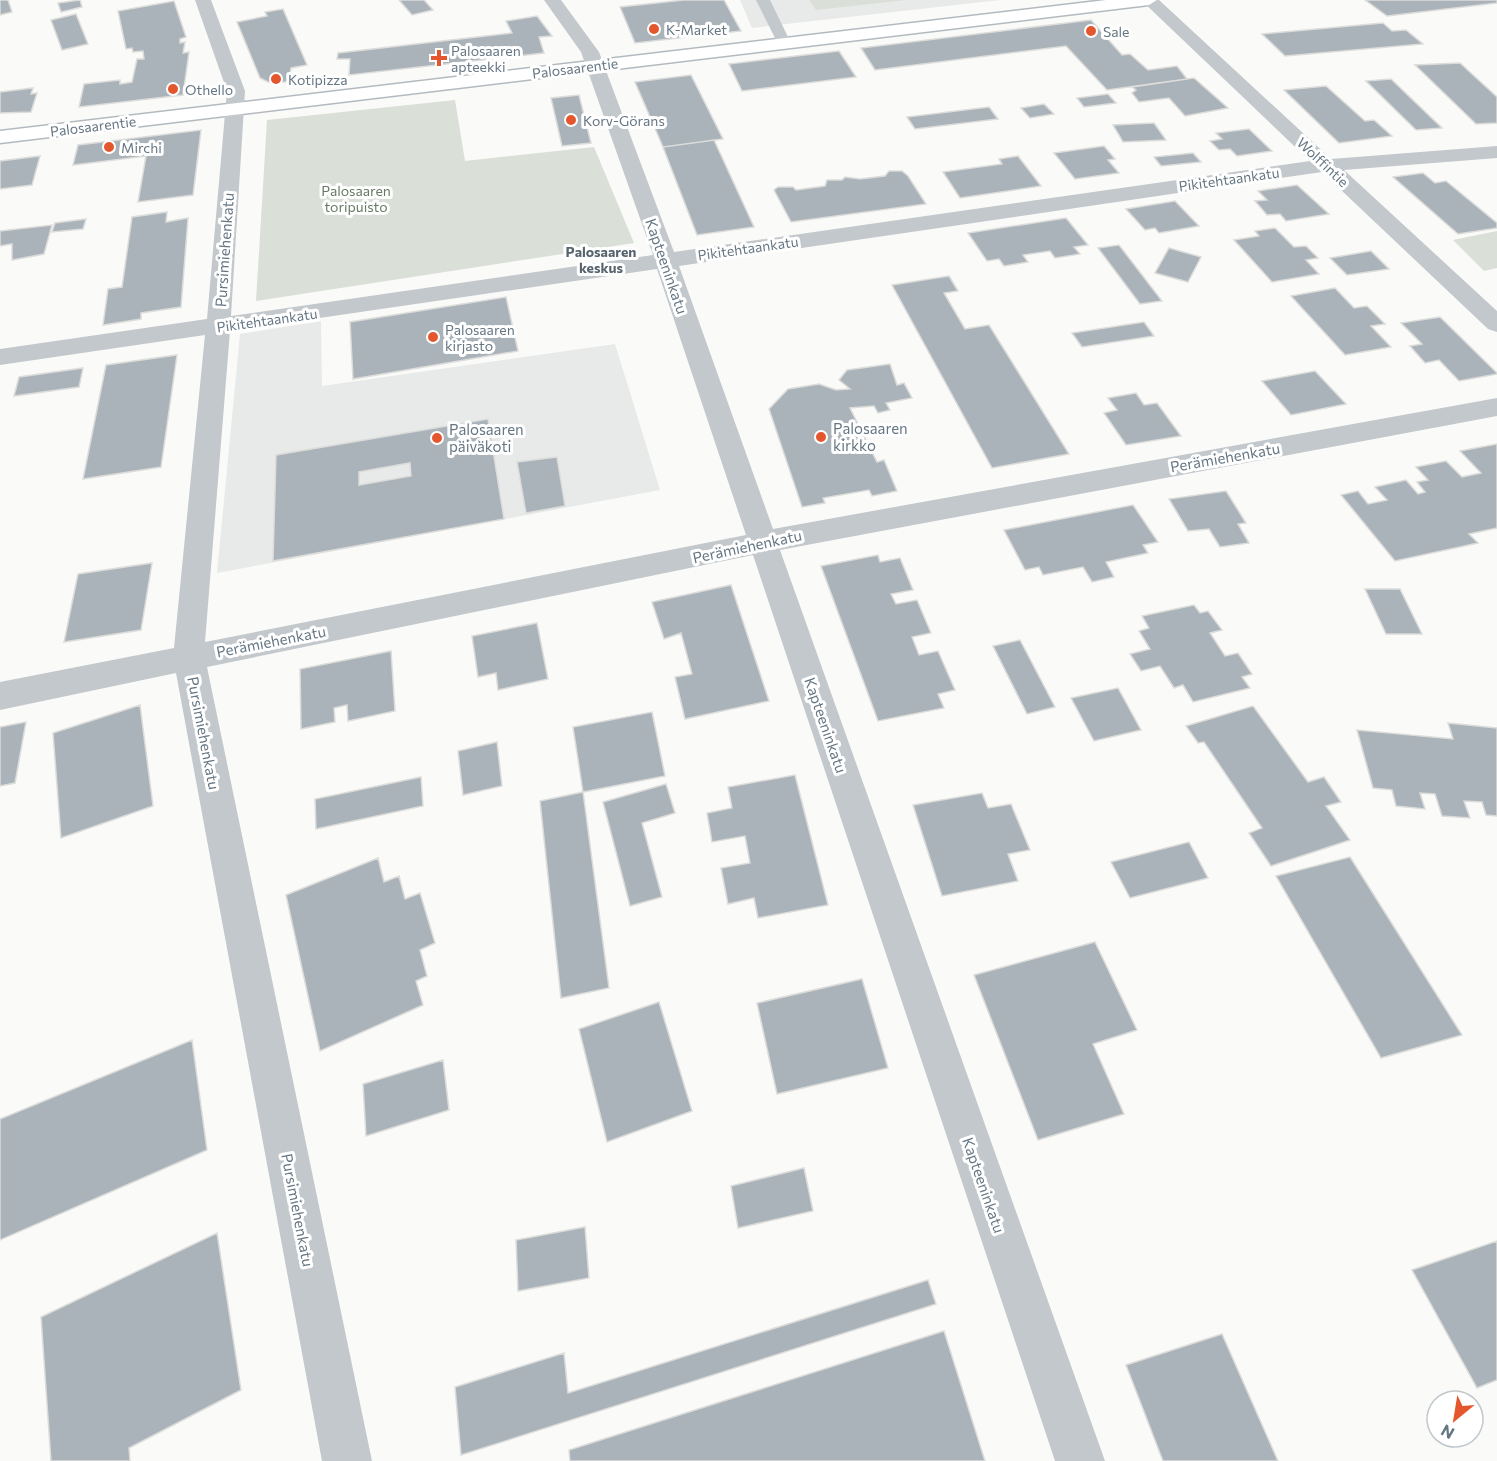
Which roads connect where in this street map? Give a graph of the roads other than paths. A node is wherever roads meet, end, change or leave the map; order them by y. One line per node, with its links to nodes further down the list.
1 (203, 0): 7 (street, Pursimiehenkatu)
2 (552, 0): 6 (street, Kapteeninkatu)
3 (762, 0): 5 (lane)
4 (1149, 0): 5 (main road, Palosaarentie); 10 (street, Wolffintie)
5 (784, 43): 6 (main road, Palosaarentie)
6 (595, 65): 7 (main road, Palosaarentie); 11 (street, Kapteeninkatu)
7 (235, 108): 8 (main road, Palosaarentie); 13 (street, Pursimiehenkatu)
8 (0, 137)
9 (1497, 152): 10 (street, Pikitehtaankatu)
10 (1326, 165): 11 (street, Pikitehtaankatu); 12 (street, Wolffintie)
11 (665, 260): 13 (street, Pikitehtaankatu); 16 (street, Kapteeninkatu)
12 (1497, 324)
13 (218, 327): 14 (street, Pikitehtaankatu); 17 (street, Pursimiehenkatu)
14 (0, 357)
15 (1497, 407): 16 (street, Perämiehenkatu)
16 (764, 543): 17 (street, Perämiehenkatu); 20 (street, Kapteeninkatu)
17 (189, 658): 18 (street, Perämiehenkatu); 19 (street, Pursimiehenkatu)
18 (0, 696)
19 (347, 1461)
20 (1080, 1461)

